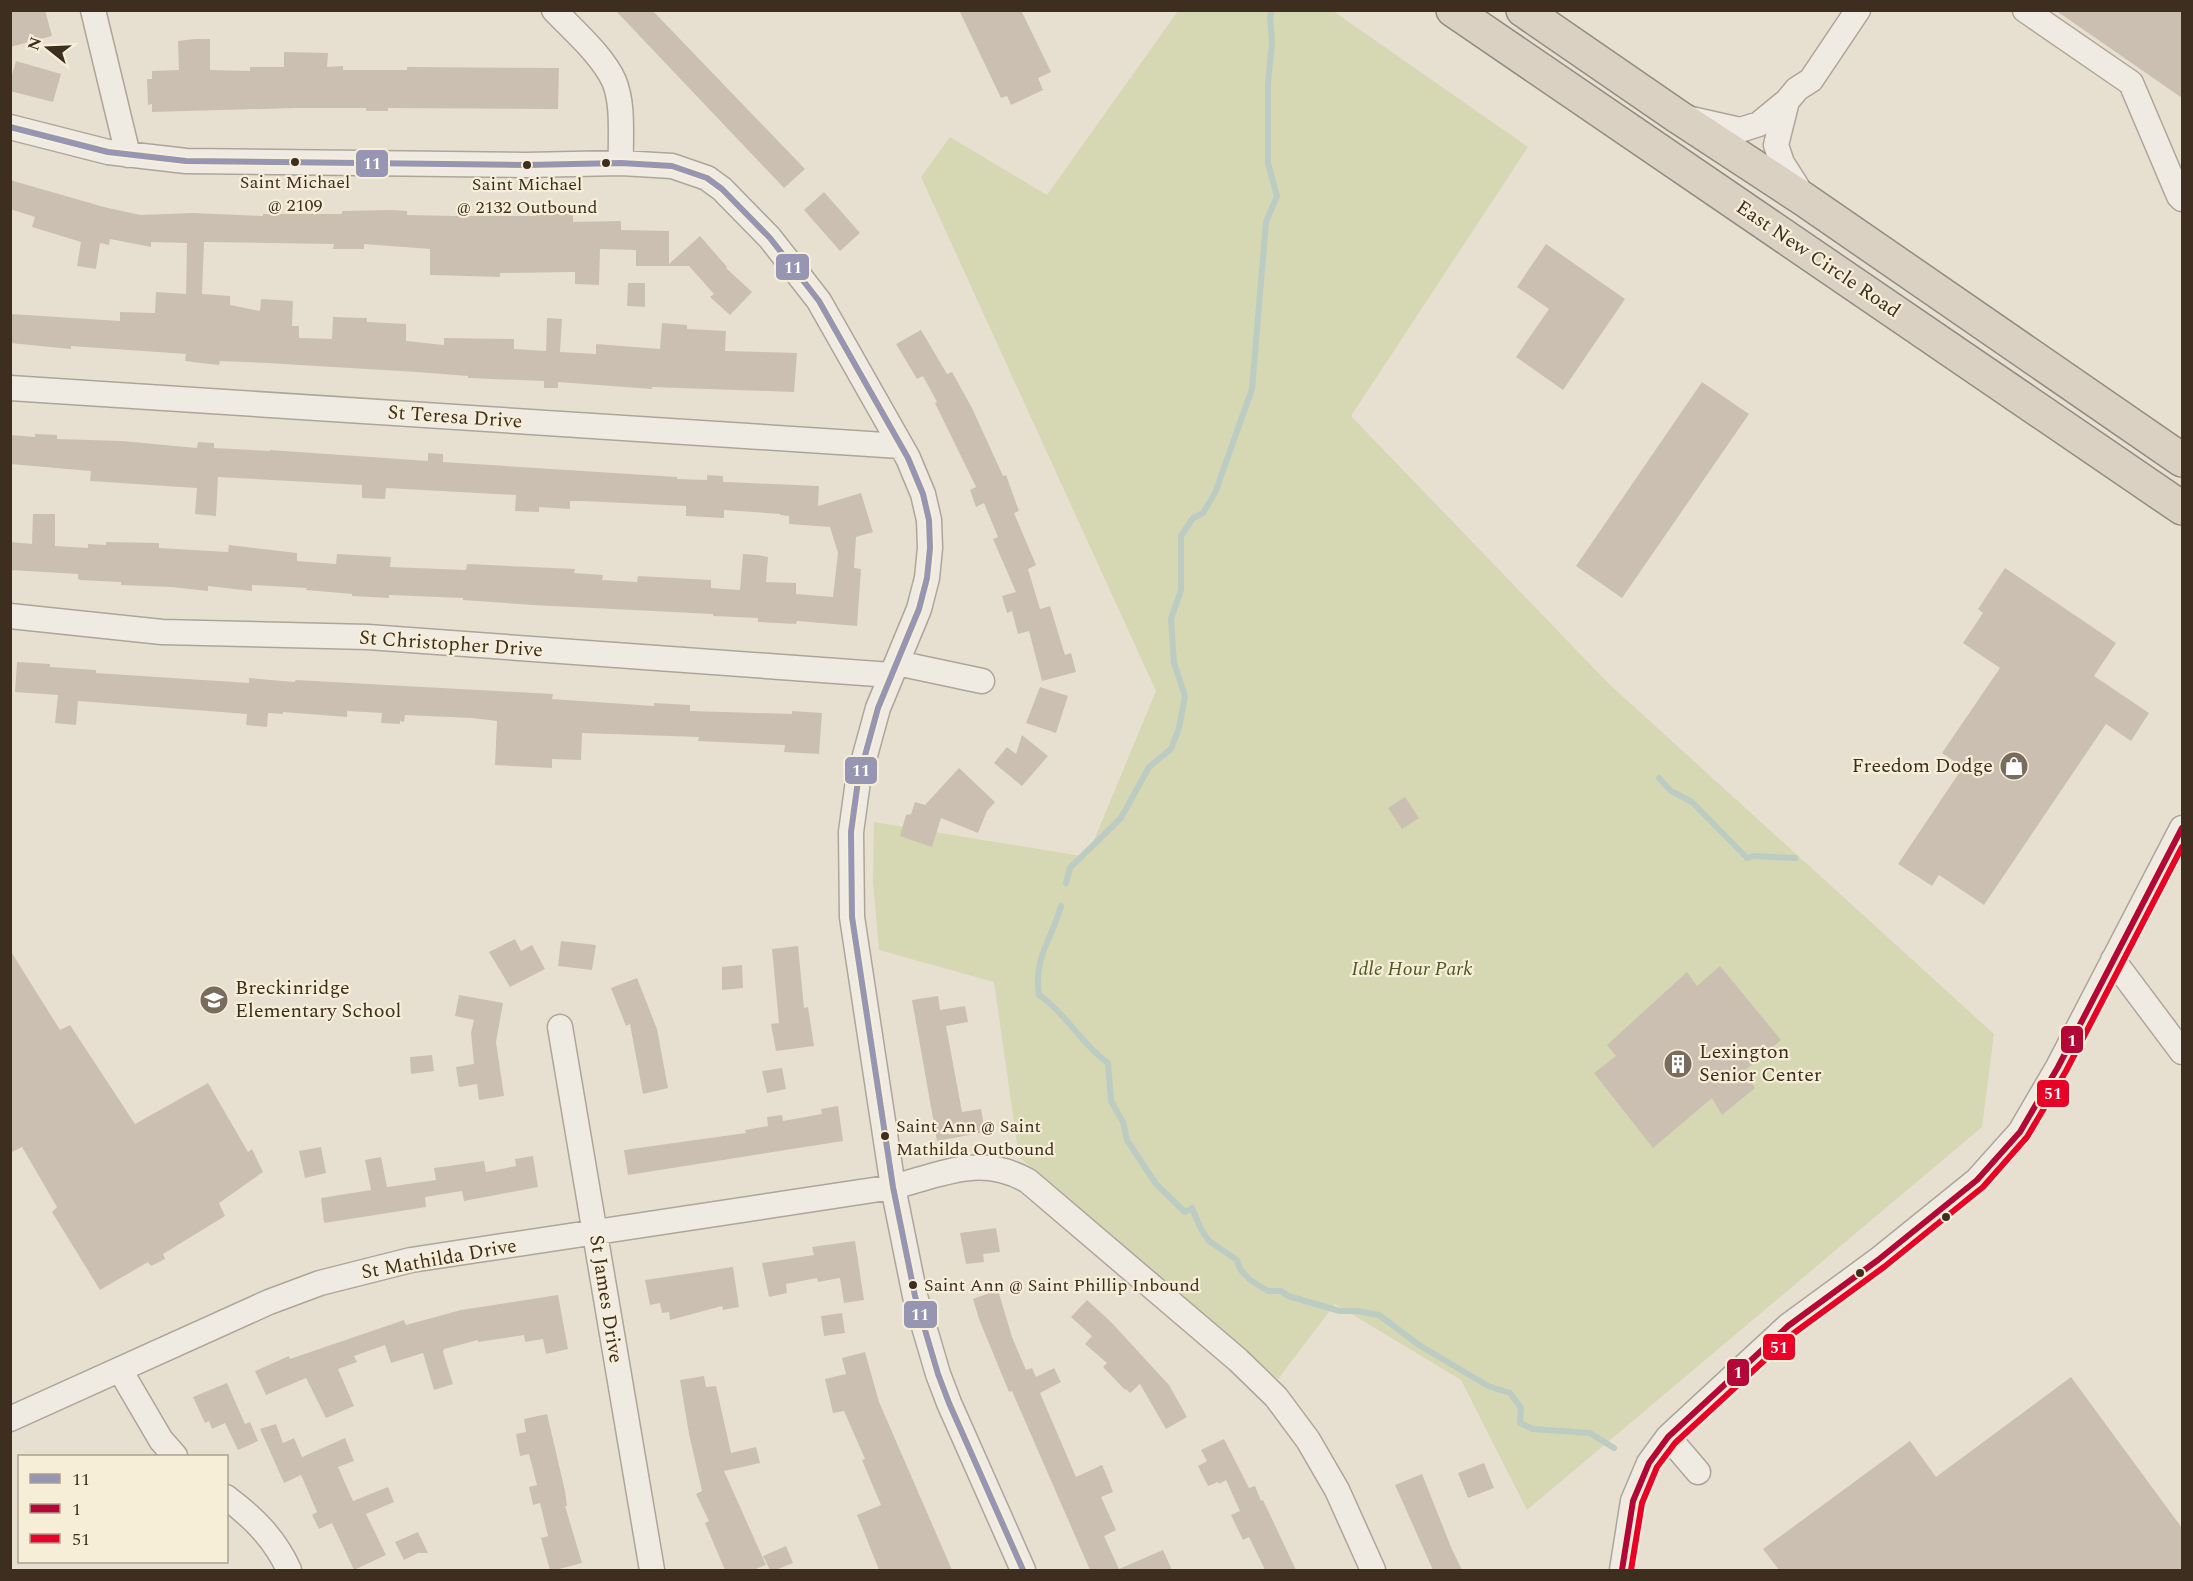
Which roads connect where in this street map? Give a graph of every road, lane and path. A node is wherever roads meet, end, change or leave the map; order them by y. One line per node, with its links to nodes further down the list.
1 (93, 10): 10 (street)
2 (554, 10): 11 (street)
3 (1453, 10): 17 (highway, East New Circle Road)
4 (1523, 10): 8 (highway, East New Circle Road)
5 (1858, 10): 7 (street)
6 (2025, 10): 12 (street)
7 (1787, 101): 8 (street); 13 (street)
8 (1677, 116): 13 (highway, East New Circle Road)
9 (10, 127): 10 (street)
10 (128, 155): 11 (street)
11 (621, 163): 15 (street)
12 (2182, 199)
13 (1805, 200): 16 (highway, East New Circle Road)
14 (10, 388): 15 (street, St Teresa Drive)
15 (900, 446): 19 (street)
16 (2182, 460)
17 (2182, 508)
18 (10, 616): 19 (street, St Christopher Drive)
19 (894, 669): 20 (street, St Christopher Drive); 25 (street)
20 (982, 681)
21 (2182, 828): 22 (street)
22 (2114, 960): 24 (street); 29 (street)
23 (560, 1027): 26 (street, St James Drive)
24 (2182, 1052)
25 (893, 1187): 26 (street, St Mathilda Drive); 35 (street); 36 (street, St Mathilda Drive)
26 (596, 1233): 27 (street, St Mathilda Drive); 34 (street, St James Drive)
27 (120, 1370): 28 (street, St Mathilda Drive); 30 (street)
28 (10, 1419)
29 (1668, 1437): 31 (street); 37 (street)
30 (174, 1455)
31 (1698, 1472)
32 (228, 1499): 33 (street)
33 (289, 1570)
34 (652, 1570)
35 (1023, 1570)
36 (1373, 1570)
37 (1622, 1570)

